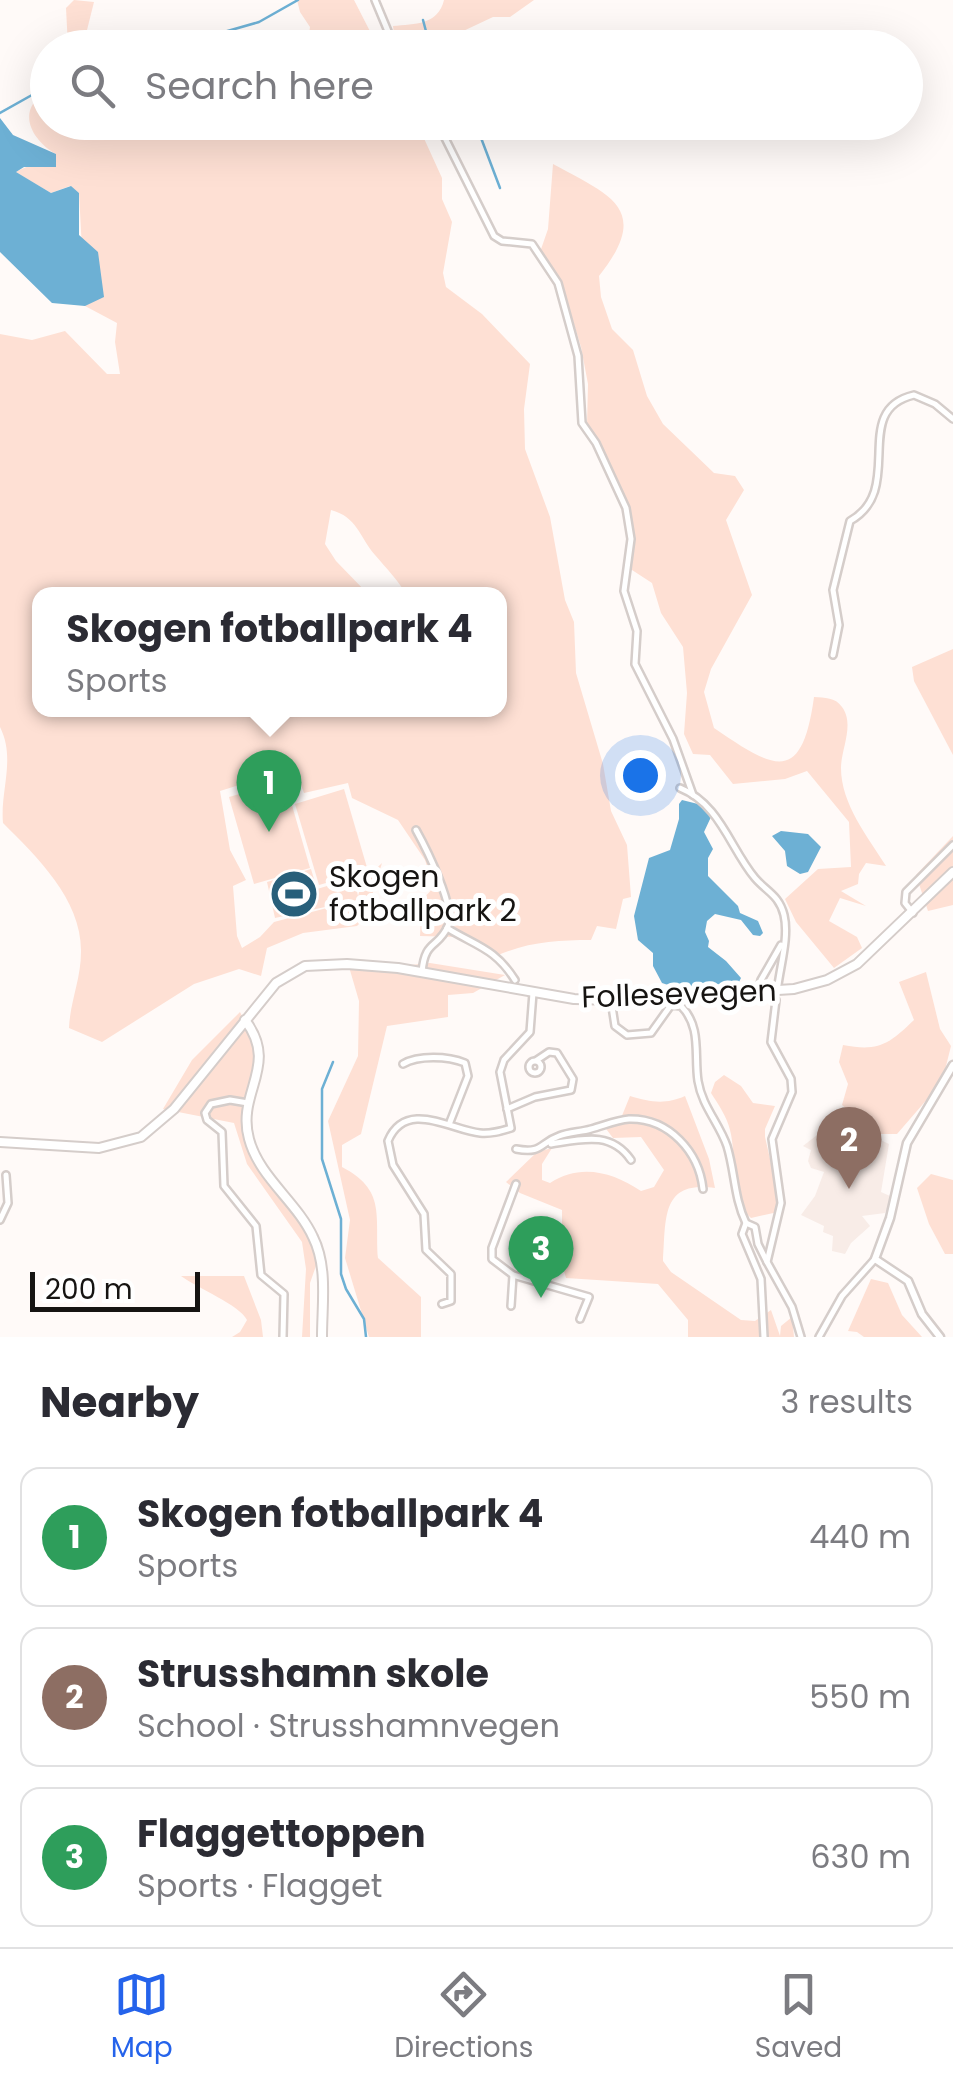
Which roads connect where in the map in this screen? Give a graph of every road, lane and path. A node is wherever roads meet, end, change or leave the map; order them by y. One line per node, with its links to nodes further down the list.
1 (375, 0): 2 (street)
2 (388, 30)
3 (446, 140): 7 (street)
4 (953, 420): 5 (street)
5 (834, 655)
6 (680, 788): 7 (street)
7 (693, 794): 13 (street)
8 (416, 830): 12 (street)
9 (953, 844): 11 (street)
10 (953, 872): 11 (main road, Follesevegen)
11 (913, 913): 17 (main road, Follesevegen)
12 (447, 928): 14 (street); 15 (street)
13 (783, 943): 16 (street); 17 (street)
14 (422, 972): 18 (main road, Follesevegen); 21 (main road, Follesevegen)
15 (514, 980)
16 (778, 986)
17 (758, 992): 19 (main road, Follesevegen)
18 (533, 993): 19 (main road, Follesevegen); 26 (street)
19 (611, 1000): 36 (street)
20 (776, 1000): 40 (street)
21 (242, 1024): 25 (main road); 28 (main road, Follesevegen)
22 (537, 1060): 26 (street)
23 (402, 1064): 27 (street)
24 (953, 1065): 39 (street)
25 (248, 1102): 45 (street); 46 (main road)
26 (507, 1109): 27 (street)
27 (450, 1122): 42 (street)
28 (0, 1142)
29 (548, 1144): 30 (street); 31 (street); 34 (street)
30 (516, 1149)
31 (631, 1160)
32 (6, 1174): 35 (street)
33 (516, 1184): 41 (street)
34 (703, 1189)
35 (0, 1220)
36 (746, 1223): 40 (street); 47 (street)
37 (532, 1235): 38 (street)
38 (532, 1257)
39 (876, 1259): 49 (street); 50 (street)
40 (767, 1262): 48 (street)
41 (512, 1275): 43 (street); 44 (street)
42 (442, 1304)
43 (511, 1306)
44 (580, 1319)
45 (283, 1337)
46 (322, 1337)
47 (764, 1337)
48 (802, 1337)
49 (819, 1337)
50 (940, 1337)

